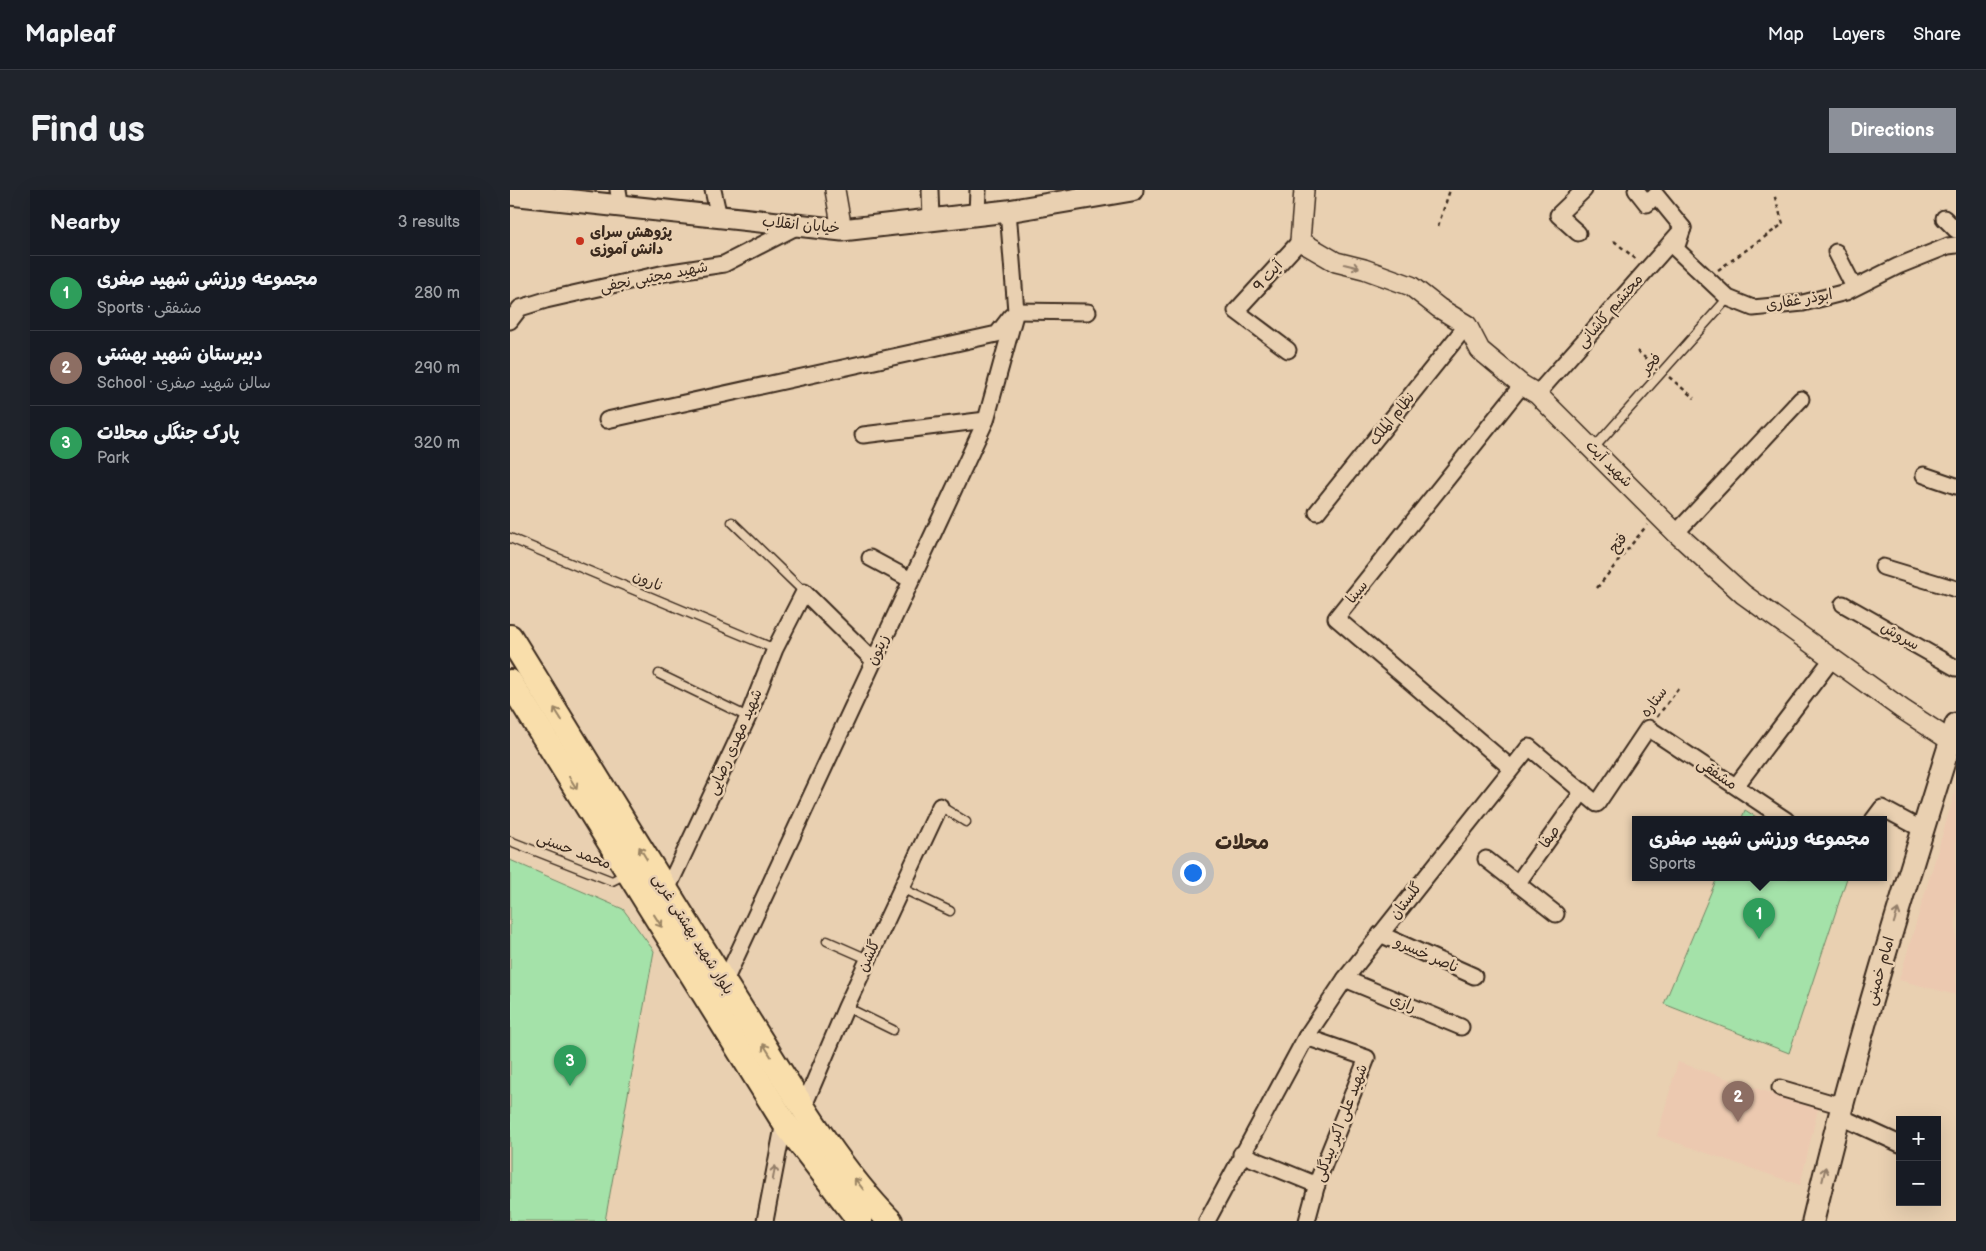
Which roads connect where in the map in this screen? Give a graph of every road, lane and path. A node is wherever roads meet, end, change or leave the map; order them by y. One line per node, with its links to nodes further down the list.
1 (713, 190): 15 (street)
2 (835, 190): 21 (street)
3 (930, 190): 17 (street)
4 (978, 190): 14 (street)
5 (1132, 190): 13 (main road, خیابان انقلاب)
6 (1304, 190): 24 (street)
7 (1450, 190): 19 (path)
8 (1584, 190): 23 (street)
9 (1636, 190): 20 (street)
10 (1774, 194): 29 (path)
11 (620, 198): 12 (main road, خیابان انقلاب); 15 (main road, خیابان انقلاب)
12 (516, 200)
13 (1008, 211): 14 (main road, خیابان انقلاب); 32 (street, زیتون)
14 (977, 214): 17 (main road, خیابان انقلاب)
15 (719, 217): 18 (main road, خیابان انقلاب)
16 (1944, 218): 22 (street)
17 (931, 219): 21 (main road, خیابان انقلاب)
18 (798, 226): 21 (main road, خیابان انقلاب); 34 (street, شهید مجتبی نجفی)
19 (1438, 226)
20 (1683, 228): 28 (street, محتشم کاشانی); 29 (street, ابوذر غفاری)
21 (842, 230)
22 (1956, 230)
23 (1578, 233)
24 (1300, 241): 35 (street, شهید آیت, one-way to 35); 36 (street, آیت 9)
25 (1614, 242): 28 (path)
26 (1956, 246): 30 (street, ابوذر غفاری)
27 (1836, 252): 30 (street)
28 (1647, 269): 39 (street, محتشم کاشانی)
29 (1707, 278): 31 (street, ابوذر غفاری)
30 (1854, 287): 31 (street, ابوذر غفاری)
31 (1728, 298): 38 (lane, فجر)
32 (1016, 311): 33 (street); 42 (street); 43 (street, زیتون)
33 (1088, 312)
34 (510, 321)
35 (1467, 325): 39 (street, شهید آیت); 48 (street, نظام الملک)
36 (1288, 350)
37 (1637, 352): 38 (path)
38 (1662, 372): 40 (path); 45 (lane, فجر)
39 (1530, 390): 45 (street, شهید آیت); 71 (street, سینا)
40 (1694, 398)
41 (1801, 399): 51 (street)
42 (607, 420)
43 (986, 420): 44 (street); 55 (street, زیتون)
44 (863, 435)
45 (1594, 448): 49 (street, شهید آیت)
46 (1924, 475): 47 (street)
47 (1956, 486)
48 (1317, 512)
49 (1657, 512): 51 (street, شهید آیت); 56 (path, فتح)
50 (732, 522): 58 (lane)
51 (1676, 533): 62 (street, شهید آیت)
52 (510, 538): 61 (lane, نارون)
53 (870, 558): 55 (street)
54 (1883, 567): 57 (street)
55 (910, 580): 63 (street, زیتون)
56 (1597, 588)
57 (1956, 589)
58 (804, 592): 61 (street, شهید مهدی رضایی); 63 (street)
59 (1843, 604): 64 (street, سروش)
60 (510, 637): 85 (main road, بلوار شهید بهشتی غربی, one-way to 60)
61 (775, 649): 68 (street, شهید مهدی رضایی)
62 (1832, 659): 70 (street, شهید آیت); 73 (street)
63 (873, 660): 93 (street, زیتون)
64 (1956, 668)
65 (659, 674): 68 (lane)
66 (510, 682): 82 (main road, بلوار شهید بهشتی غربی, one-way to 82)
67 (1678, 689): 69 (path, ستاره)
68 (748, 718): 85 (street, شهید مهدی رضایی)
69 (1648, 728): 73 (street, مشفقی); 74 (street, گلستان)
70 (1953, 733): 72 (main road, امام خمینی)
71 (1511, 768): 74 (street, گلستان); 88 (street, گلستان)
72 (1949, 772): 79 (main road, امام خمینی)
73 (1736, 786): 76 (street, مشفقی)
74 (1583, 791): 83 (street, صفا)
75 (940, 806): 78 (lane); 84 (street, گلشن)
76 (1780, 816)
77 (1876, 816): 79 (street)
78 (966, 822)
79 (1923, 830): 100 (main road, امام خمینی, one-way to 79)
80 (510, 841): 82 (lane, محمد حسنی)
81 (1486, 859): 83 (street)
82 (628, 873): 101 (main road, بلوار شهید بهشتی غربی, one-way to 101)
83 (1518, 884): 87 (street)
84 (901, 888): 86 (lane); 90 (street, گلشن)
85 (666, 892): 93 (main road, بلوار شهید بهشتی غربی)
86 (950, 911)
87 (1556, 914)
88 (1380, 934): 91 (street, ناصر خسرو); 92 (street, گلستان)
89 (827, 941): 90 (lane)
90 (868, 958): 94 (street, گلشن)
91 (1474, 976)
92 (1345, 979): 95 (street, رازی); 97 (street, گلستان)
93 (724, 983): 99 (main road, بلوار شهید بهشتی غربی, one-way to 93)
94 (846, 1007): 96 (lane); 99 (street, گلشن)
95 (1460, 1026)
96 (893, 1030)
97 (1306, 1037): 103 (street, گلستان); 104 (street, شهید علی اکبر بیدگلی)
98 (1780, 1088): 100 (street)
99 (803, 1108): 107 (main road, بلوار شهید بهشتی غربی, one-way to 99)
100 (1841, 1111): 102 (street); 110 (main road, امام خمینی, one-way to 100)
101 (784, 1122): 105 (street, one-way to 101); 106 (main road, بلوار شهید بهشتی غربی)
102 (1896, 1142)
103 (1241, 1154): 104 (street); 108 (street, گلستان)
104 (1317, 1185): 109 (street, شهید علی اکبر بیدگلی)
105 (765, 1221)
106 (860, 1221)
107 (890, 1221)
108 (1208, 1221)
109 (1306, 1221)
110 (1813, 1221)

